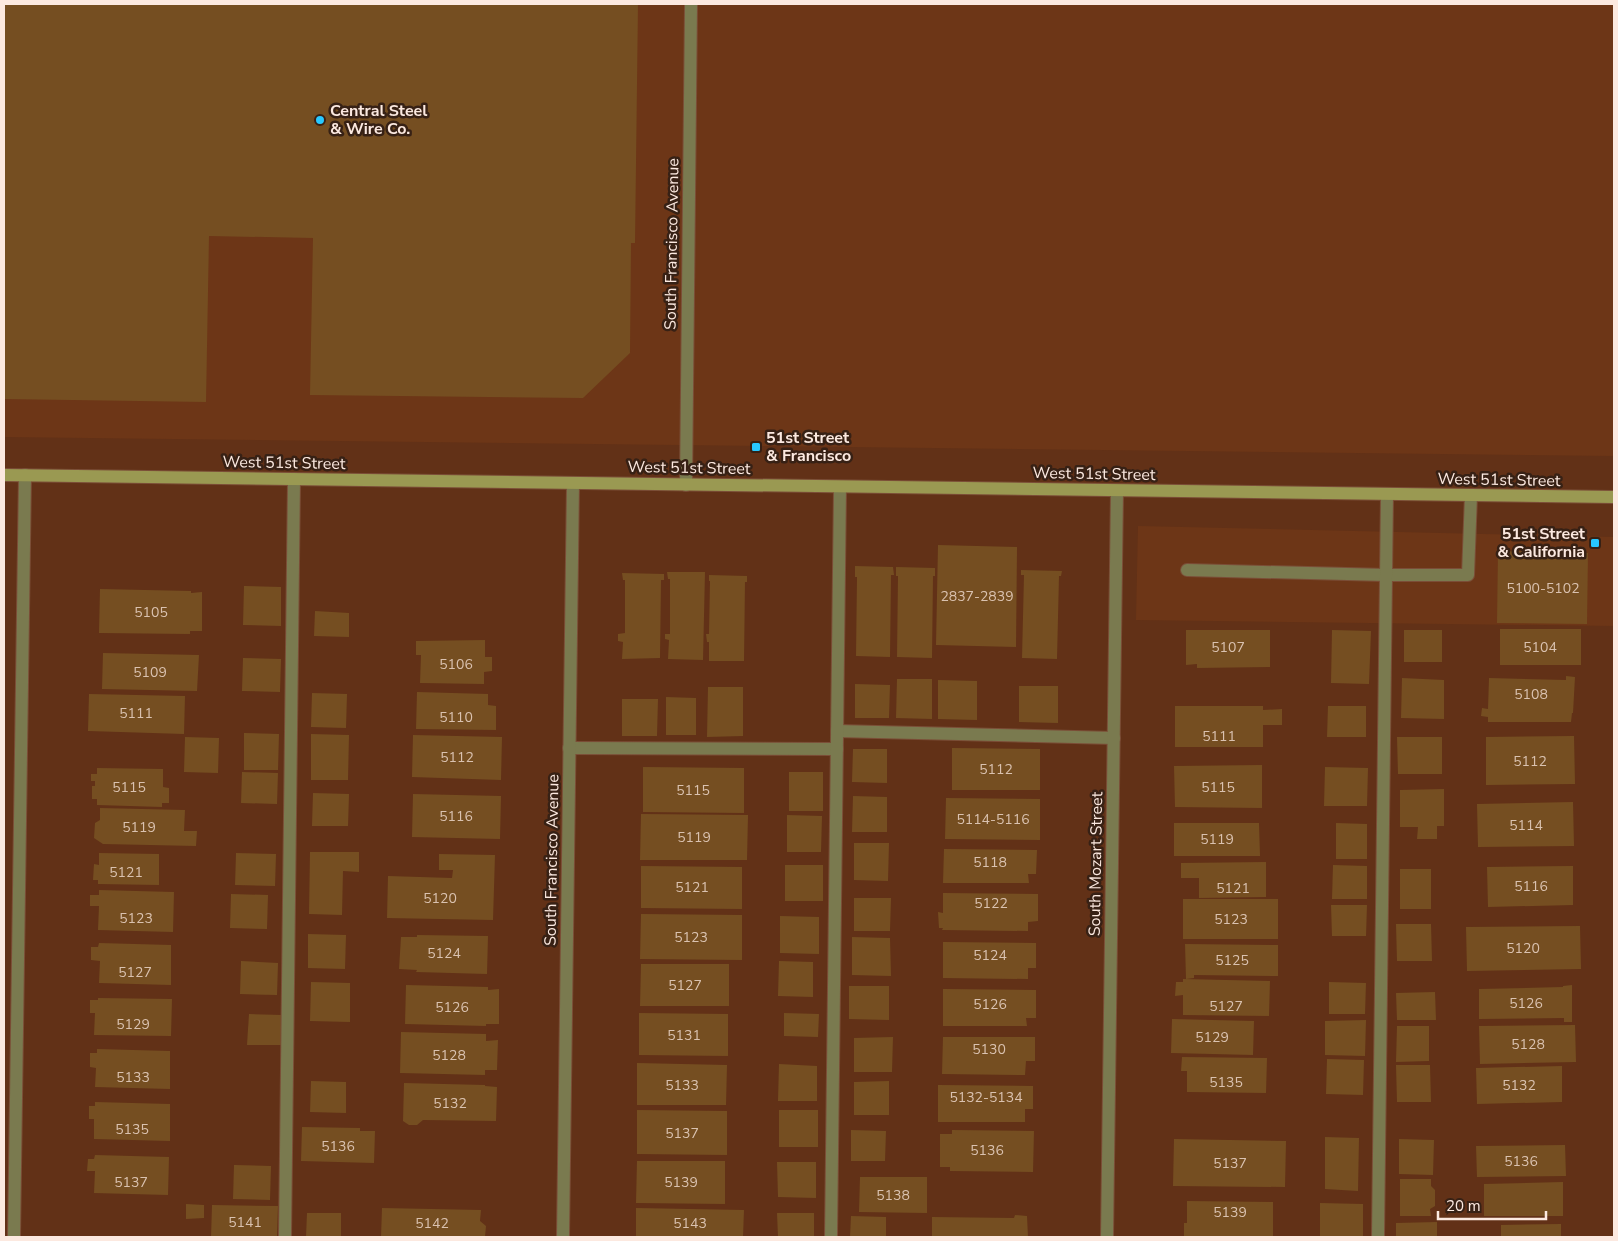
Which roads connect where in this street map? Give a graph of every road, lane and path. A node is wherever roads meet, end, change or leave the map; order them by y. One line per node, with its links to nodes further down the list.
1 (690, 4): 6 (street, South Francisco Avenue)
2 (4, 475): 3 (street, West 51st Street)
3 (25, 475): 4 (street, West 51st Street); 18 (street)
4 (294, 479): 5 (street, West 51st Street); 19 (street)
5 (573, 483): 6 (street, West 51st Street); 16 (street, South Francisco Avenue)
6 (686, 485): 7 (street, West 51st Street)
7 (840, 487): 8 (street, West 51st Street); 14 (street)
8 (1117, 491): 9 (street, West 51st Street); 15 (street, South Mozart Street)
9 (1387, 494): 10 (street, West 51st Street); 13 (street)
10 (1471, 495): 11 (street, West 51st Street); 13 (street)
11 (1614, 497)
12 (1187, 570): 13 (street)
13 (1386, 575): 23 (street)
14 (837, 731): 15 (street); 17 (street)
15 (1114, 738): 22 (street, South Mozart Street)
16 (569, 748): 17 (street); 20 (street, South Francisco Avenue)
17 (837, 749): 21 (street)
18 (14, 1237)
19 (286, 1237)
20 (563, 1237)
21 (832, 1237)
22 (1107, 1237)
23 (1378, 1237)

